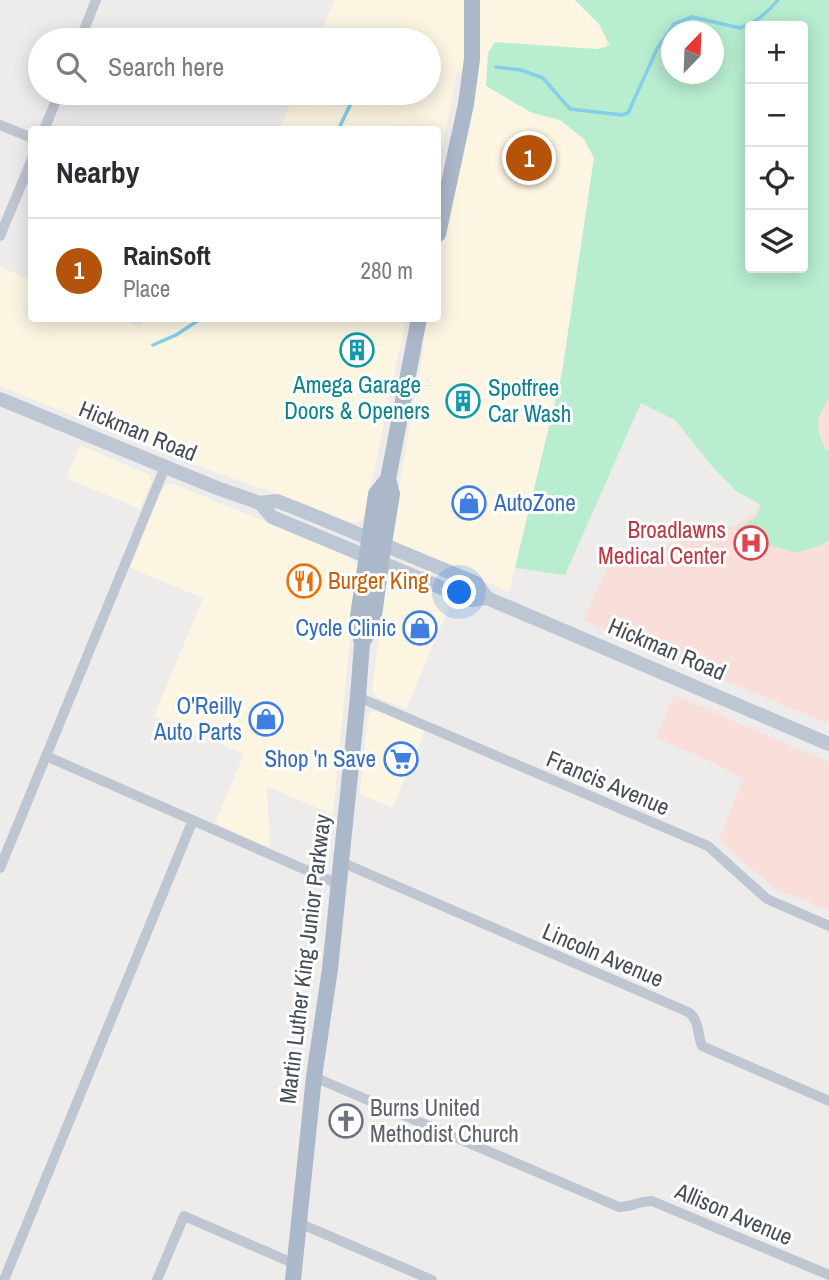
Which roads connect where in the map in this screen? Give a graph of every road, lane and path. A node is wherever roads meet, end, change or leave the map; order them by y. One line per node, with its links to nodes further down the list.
1 (96, 0): 3 (street)
2 (472, 0): 9 (main road)
3 (85, 28)
4 (54, 105): 6 (street)
5 (0, 125): 7 (street)
6 (46, 126)
7 (28, 136)
8 (28, 169): 10 (street)
9 (441, 220)
10 (0, 236)
11 (418, 322): 15 (main road, Martin Luther King Junior Parkway)
12 (0, 399): 13 (main road, Hickman Road)
13 (165, 467): 14 (main road, Hickman Road); 20 (street)
14 (260, 503): 15 (main road, Hickman Road); 16 (main road, Hickman Road)
15 (376, 541): 16 (main road, Martin Luther King Junior Parkway); 17 (main road, Hickman Road)
16 (374, 559): 17 (main road, Hickman Road); 18 (main road, Martin Luther King Junior Parkway)
17 (487, 598): 19 (main road, Hickman Road)
18 (358, 697): 22 (main road, Martin Luther King Junior Parkway); 25 (street, Francis Avenue)
19 (829, 744)
20 (46, 756): 21 (street); 23 (street)
21 (193, 820): 24 (street); 31 (street)
22 (341, 862): 24 (main road, Martin Luther King Junior Parkway); 27 (street, Lincoln Avenue)
23 (0, 868)
24 (338, 884): 26 (main road, Martin Luther King Junior Parkway)
25 (829, 926)
26 (314, 1077): 28 (main road, Martin Luther King Junior Parkway); 30 (street, Allison Avenue)
27 (829, 1101)
28 (299, 1223): 29 (main road, Martin Luther King Junior Parkway); 33 (street)
29 (294, 1272): 32 (street)
30 (827, 1274)
31 (4, 1280)
32 (157, 1280)
33 (432, 1280)

